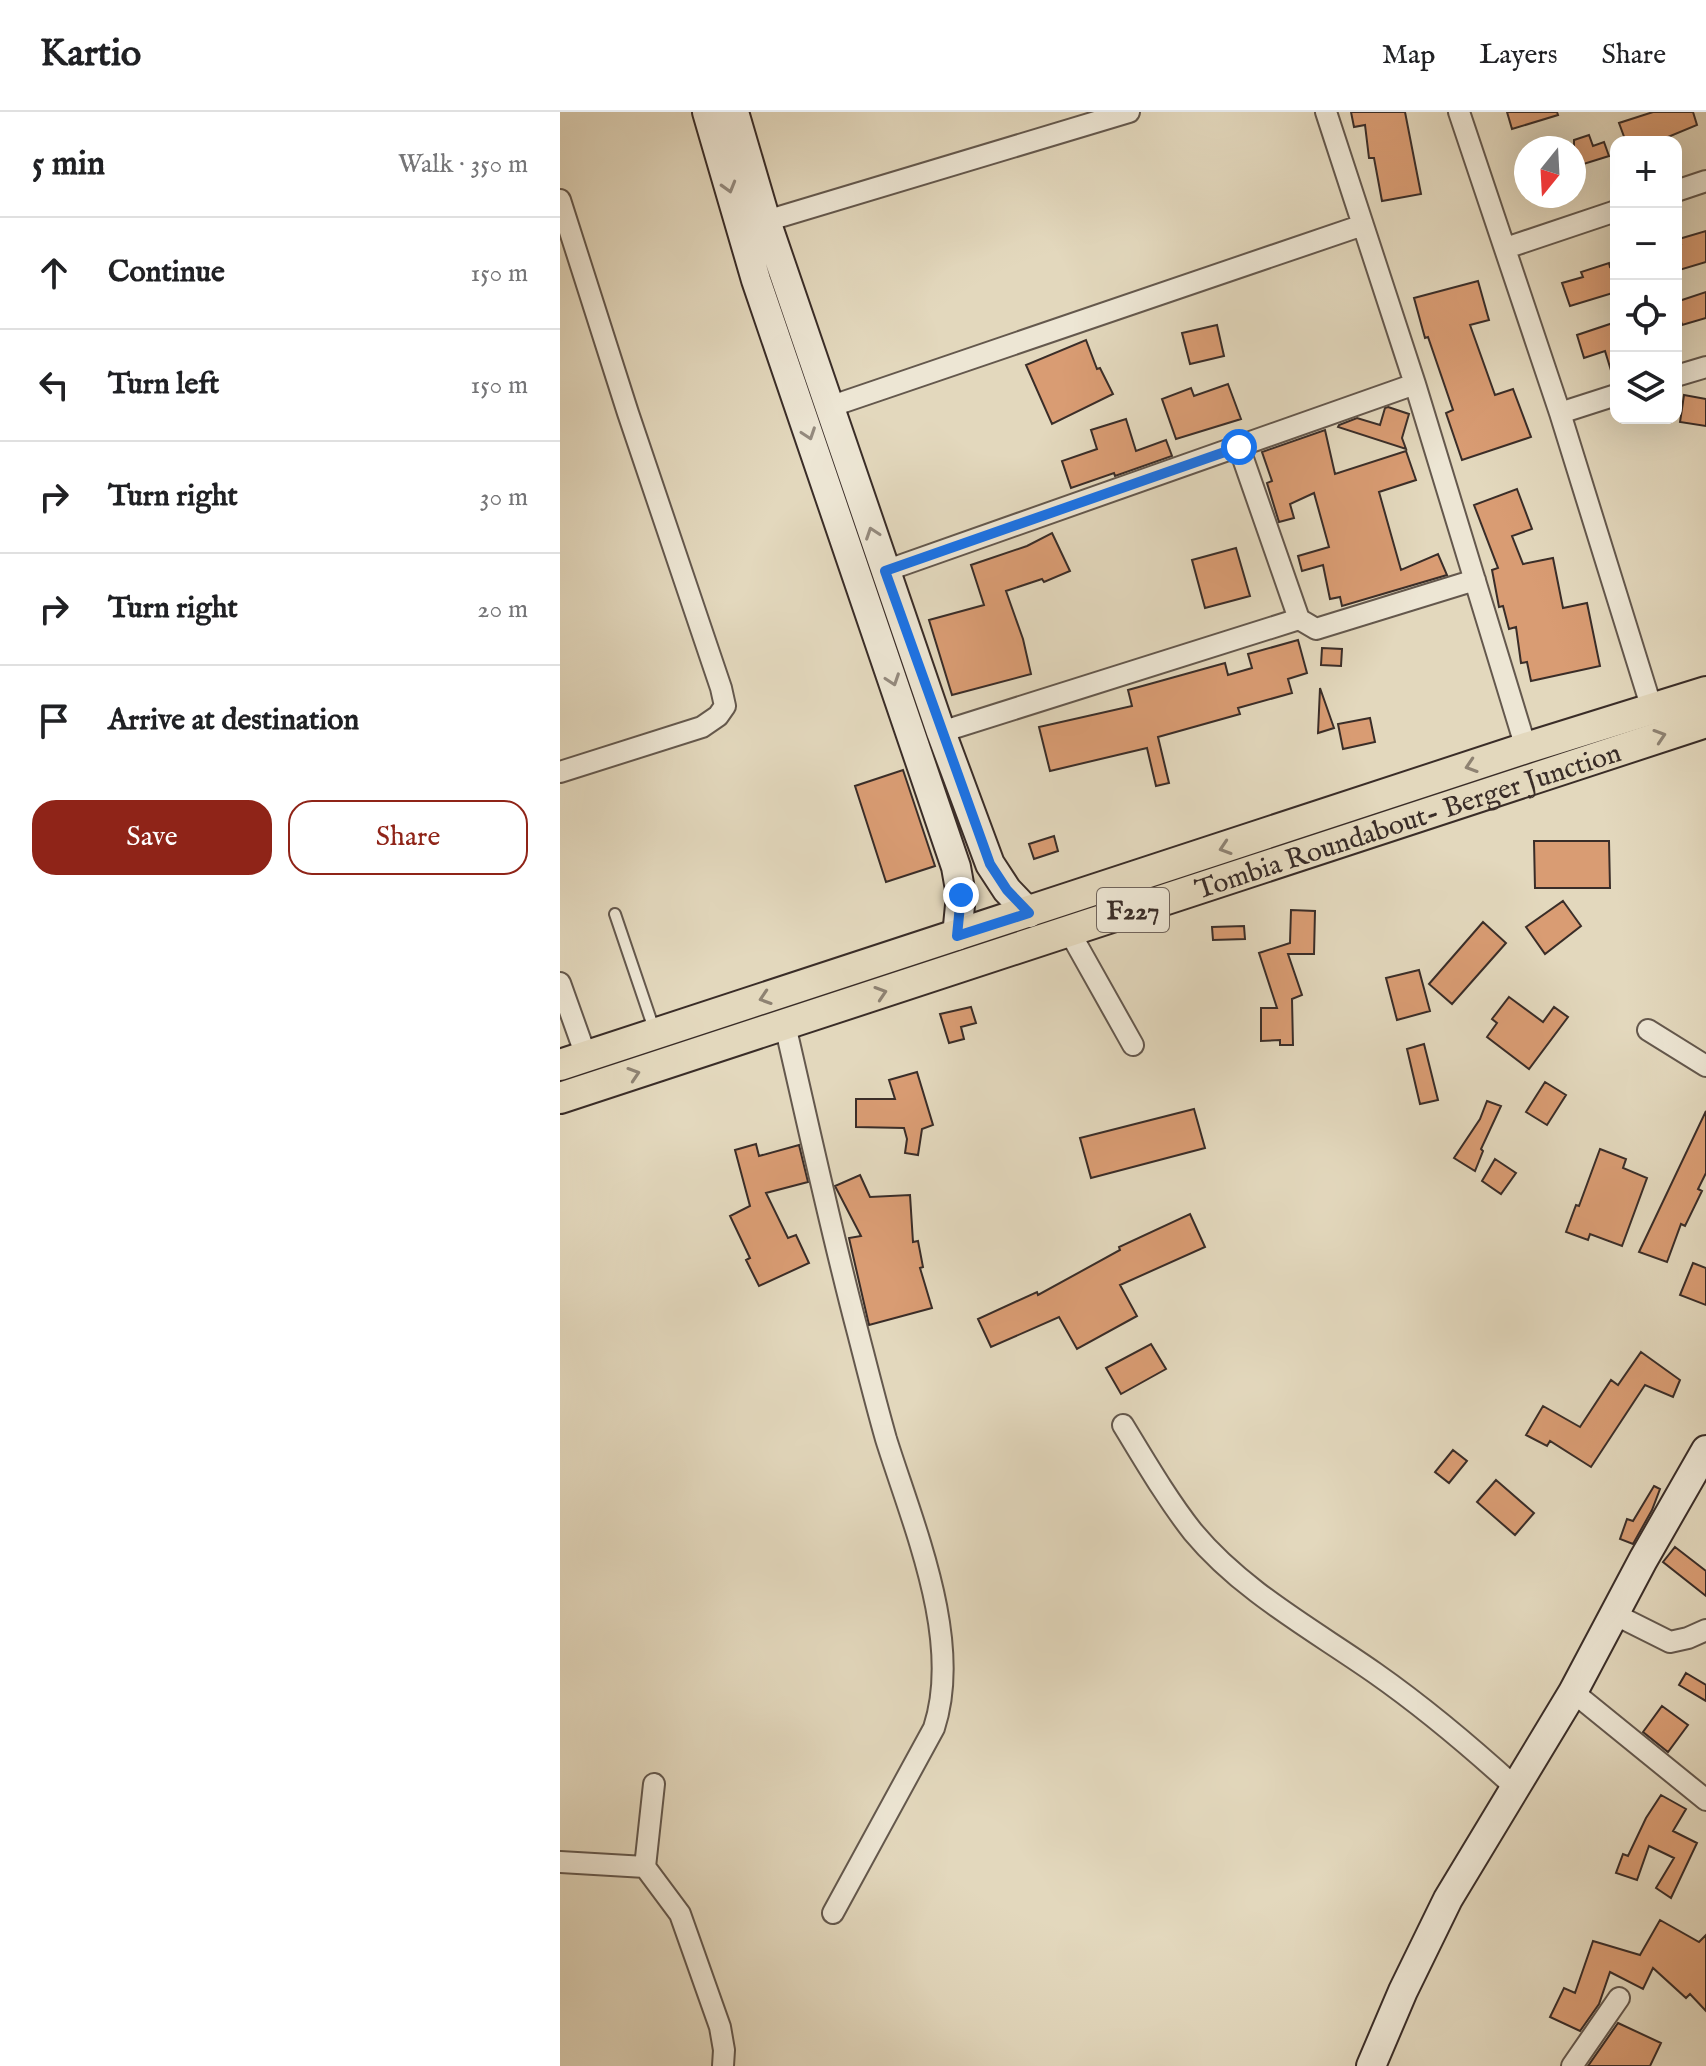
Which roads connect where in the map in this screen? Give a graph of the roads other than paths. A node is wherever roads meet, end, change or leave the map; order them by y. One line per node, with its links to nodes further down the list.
1 (707, 112): 14 (street, one-way to 14)
2 (734, 112): 10 (street)
3 (1129, 112): 10 (street)
4 (1326, 112): 11 (street)
5 (1459, 112): 12 (street)
6 (1706, 181): 7 (street)
7 (1682, 189)
8 (560, 200): 30 (street)
9 (1610, 213): 12 (street)
10 (766, 221): 13 (street)
11 (1363, 225): 17 (street); 19 (street)
12 (1506, 248): 20 (street)
13 (794, 304): 14 (street); 19 (street)
14 (767, 312): 34 (street, one-way to 34)
15 (1706, 367): 16 (street)
16 (1682, 374)
17 (1415, 384): 21 (street); 23 (street)
18 (1610, 397): 20 (street)
19 (829, 407): 22 (street, one-way to 19)
20 (1560, 413): 26 (street)
21 (1239, 447): 22 (street); 24 (street)
22 (885, 571): 28 (street)
23 (1475, 580): 24 (street); 29 (street)
24 (1299, 619): 28 (street)
25 (1706, 692): 26 (main road, Tombia Roundabout- Berger Junction / F227)
26 (1652, 709): 29 (main road, Tombia Roundabout- Berger Junction / F227)
27 (1706, 722): 33 (main road, Tombia Roundabout- Berger Junction / F227, one-way to 27)
28 (941, 732): 31 (street)
29 (1526, 748): 31 (main road, Tombia Roundabout- Berger Junction / F227, one-way to 31)
30 (560, 772)
31 (1029, 913): 34 (main road, Tombia Roundabout- Berger Junction / F227)
32 (615, 914): 38 (lane)
33 (1069, 931): 36 (main road, Tombia Roundabout- Berger Junction / F227, one-way to 33); 39 (street)
34 (957, 936): 38 (main road, Tombia Roundabout- Berger Junction / F227, one-way to 38)
35 (560, 983): 40 (street)
36 (785, 1025): 42 (main road, Tombia Roundabout- Berger Junction / F227, one-way to 36); 53 (street)
37 (1648, 1030): 41 (street)
38 (655, 1034): 40 (main road, Tombia Roundabout- Berger Junction / F227)
39 (1133, 1045)
40 (573, 1061)
41 (1706, 1066)
42 (560, 1098)
43 (1123, 1425): 49 (street)
44 (1706, 1450): 45 (street)
45 (1614, 1614): 46 (street); 47 (street)
46 (1706, 1630)
47 (1573, 1692): 49 (street); 50 (street)
48 (654, 1784): 52 (street)
49 (1516, 1788): 56 (street)
50 (1706, 1800)
51 (560, 1862): 52 (street)
52 (645, 1867): 55 (street)
53 (833, 1913)
54 (1619, 1998): 57 (street)
55 (723, 2066)
56 (1371, 2066)
57 (1572, 2066)

